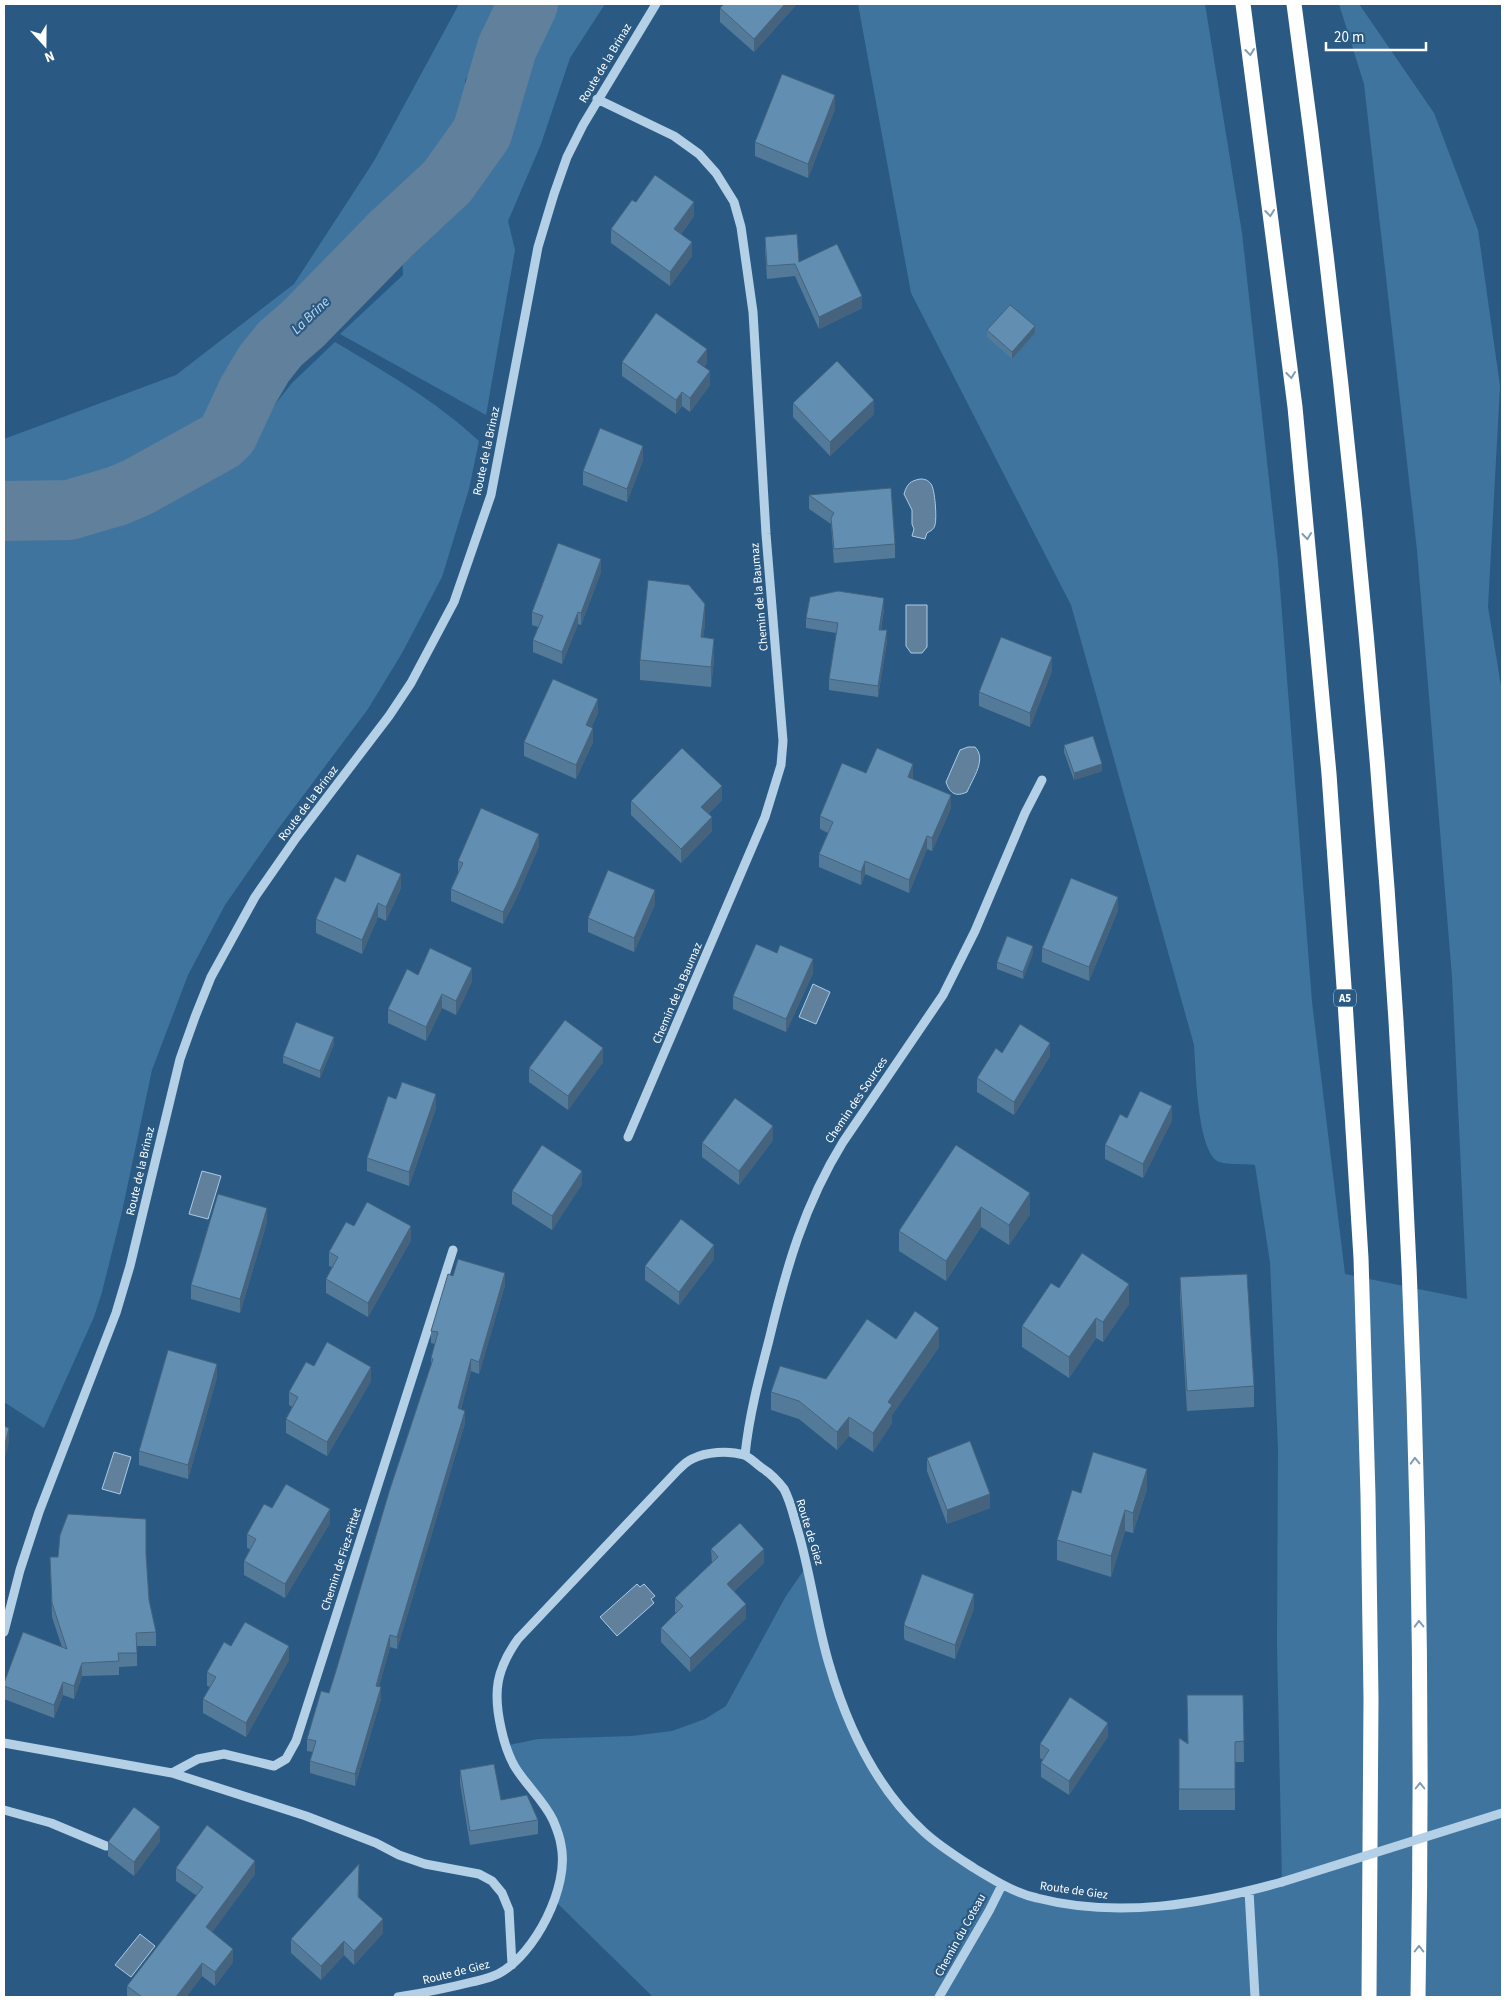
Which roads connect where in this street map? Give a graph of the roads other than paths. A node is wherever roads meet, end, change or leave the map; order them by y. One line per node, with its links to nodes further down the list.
1 (656, 4): 4 (street, Route de la Brinaz)
2 (1243, 4): 21 (highway, A5, one-way to 21)
3 (1294, 4): 22 (highway, one-way to 3)
4 (597, 99): 6 (street, Chemin de la Baumaz); 9 (street, Route de la Brinaz)
5 (1042, 780): 8 (street, Chemin des Sources)
6 (628, 1137)
7 (454, 1250): 11 (street, Chemin de Fiez-Pittet)
8 (745, 1455): 15 (street, Route de Giez); 17 (street, Route de Giez)
9 (4, 1632)
10 (4, 1743): 11 (street)
11 (172, 1773): 17 (street)
12 (4, 1810): 14 (street)
13 (1502, 1813): 16 (street, Route de Giez, bridge)
14 (106, 1846)
15 (1002, 1885): 16 (street, Route de Giez); 19 (street, Chemin du Coteau)
16 (1249, 1891): 20 (street)
17 (512, 1965): 18 (street, Route de Giez)
18 (398, 1997)
19 (939, 1997)
20 (1255, 1997)
21 (1369, 1997)
22 (1418, 1997)

